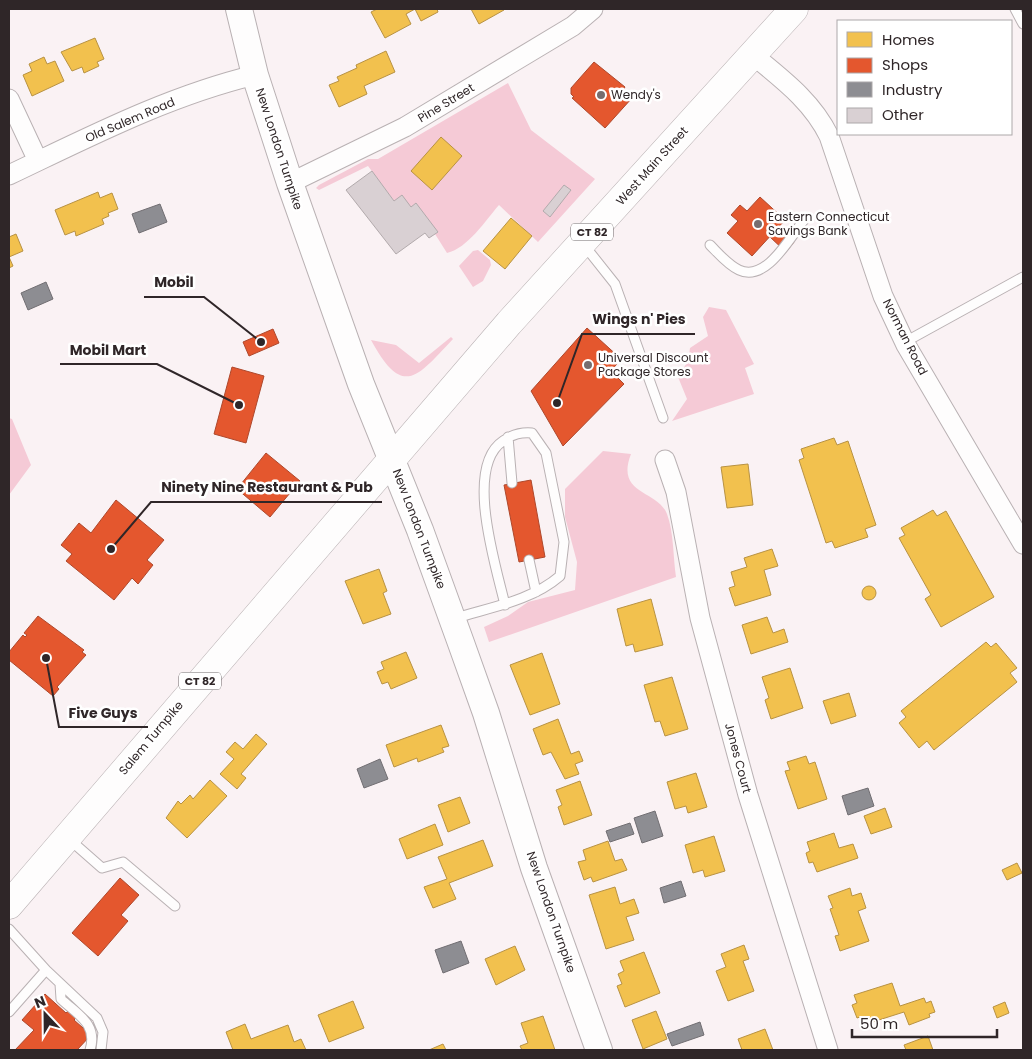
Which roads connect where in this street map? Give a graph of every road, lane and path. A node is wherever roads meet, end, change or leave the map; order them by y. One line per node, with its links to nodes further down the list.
1 (239, 9): 7 (main road, New London Turnpike)
2 (593, 9): 11 (street, Pine Street)
3 (794, 9): 6 (main road, West Main Street / CT 82)
4 (1015, 9): 5 (lane)
5 (1023, 24)
6 (753, 55): 13 (main road, West Main Street / CT 82); 16 (street, Norman Road)
7 (255, 75): 9 (street, Old Salem Road); 11 (main road, New London Turnpike)
8 (9, 99): 9 (street)
9 (38, 161): 10 (street, Old Salem Road)
10 (9, 175)
11 (290, 183): 19 (main road, New London Turnpike)
12 (804, 220): 14 (lane)
13 (583, 242): 17 (lane); 19 (main road, West Main Street / CT 82)
14 (710, 245)
15 (1023, 277): 16 (lane)
16 (905, 342): 22 (street, Norman Road)
17 (664, 418)
18 (508, 437): 21 (lane); 24 (lane); 25 (lane)
19 (392, 458): 26 (main road, New London Turnpike); 27 (main road, Salem Turnpike / CT 82)
20 (665, 460): 37 (street, Jones Court)
21 (512, 483)
22 (1023, 544)
23 (529, 560): 24 (lane)
24 (536, 592): 25 (lane)
25 (505, 605): 26 (lane)
26 (453, 619): 36 (main road, New London Turnpike)
27 (67, 837): 28 (main road, Salem Turnpike / CT 82); 29 (lane)
28 (9, 906)
29 (175, 906)
30 (9, 929): 31 (lane)
31 (46, 970): 32 (lane); 33 (lane)
32 (60, 984): 34 (lane); 35 (lane)
33 (9, 1012)
34 (90, 1050)
35 (101, 1050)
36 (599, 1050)
37 (828, 1050)

